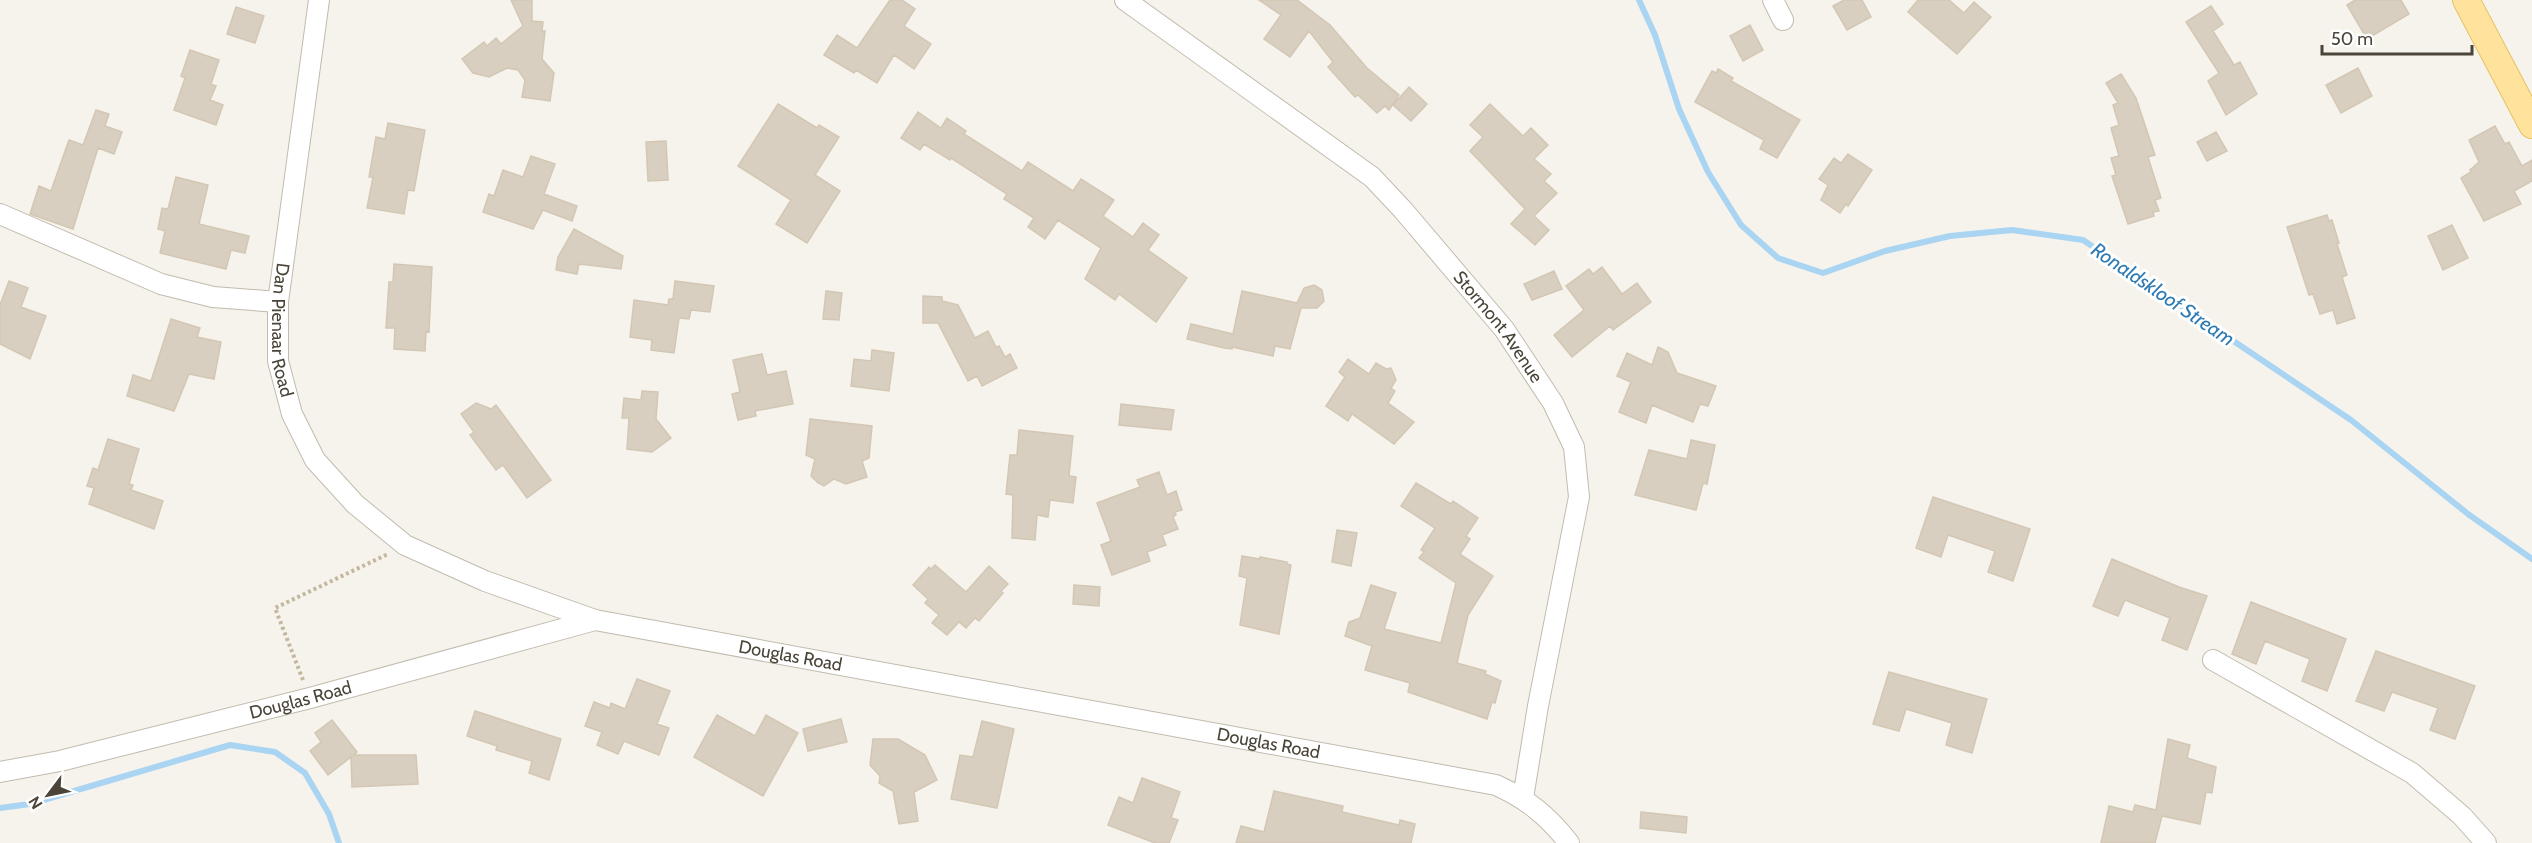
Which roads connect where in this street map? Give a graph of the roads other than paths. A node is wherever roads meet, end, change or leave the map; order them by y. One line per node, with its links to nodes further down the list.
1 (319, 0): 8 (street, Dan Pienaar Road)
2 (1125, 0): 12 (street, Stormont Avenue)
3 (1773, 0): 5 (street)
4 (2466, 0): 6 (main road)
5 (1783, 20)
6 (2532, 125)
7 (0, 214): 8 (street)
8 (278, 302): 9 (street, Dan Pienaar Road)
9 (595, 620): 11 (street, Douglas Road); 12 (street, Douglas Road)
10 (2213, 660): 14 (street)
11 (0, 772)
12 (1523, 798): 13 (street, Douglas Road)
13 (1569, 843)
14 (2486, 843)

